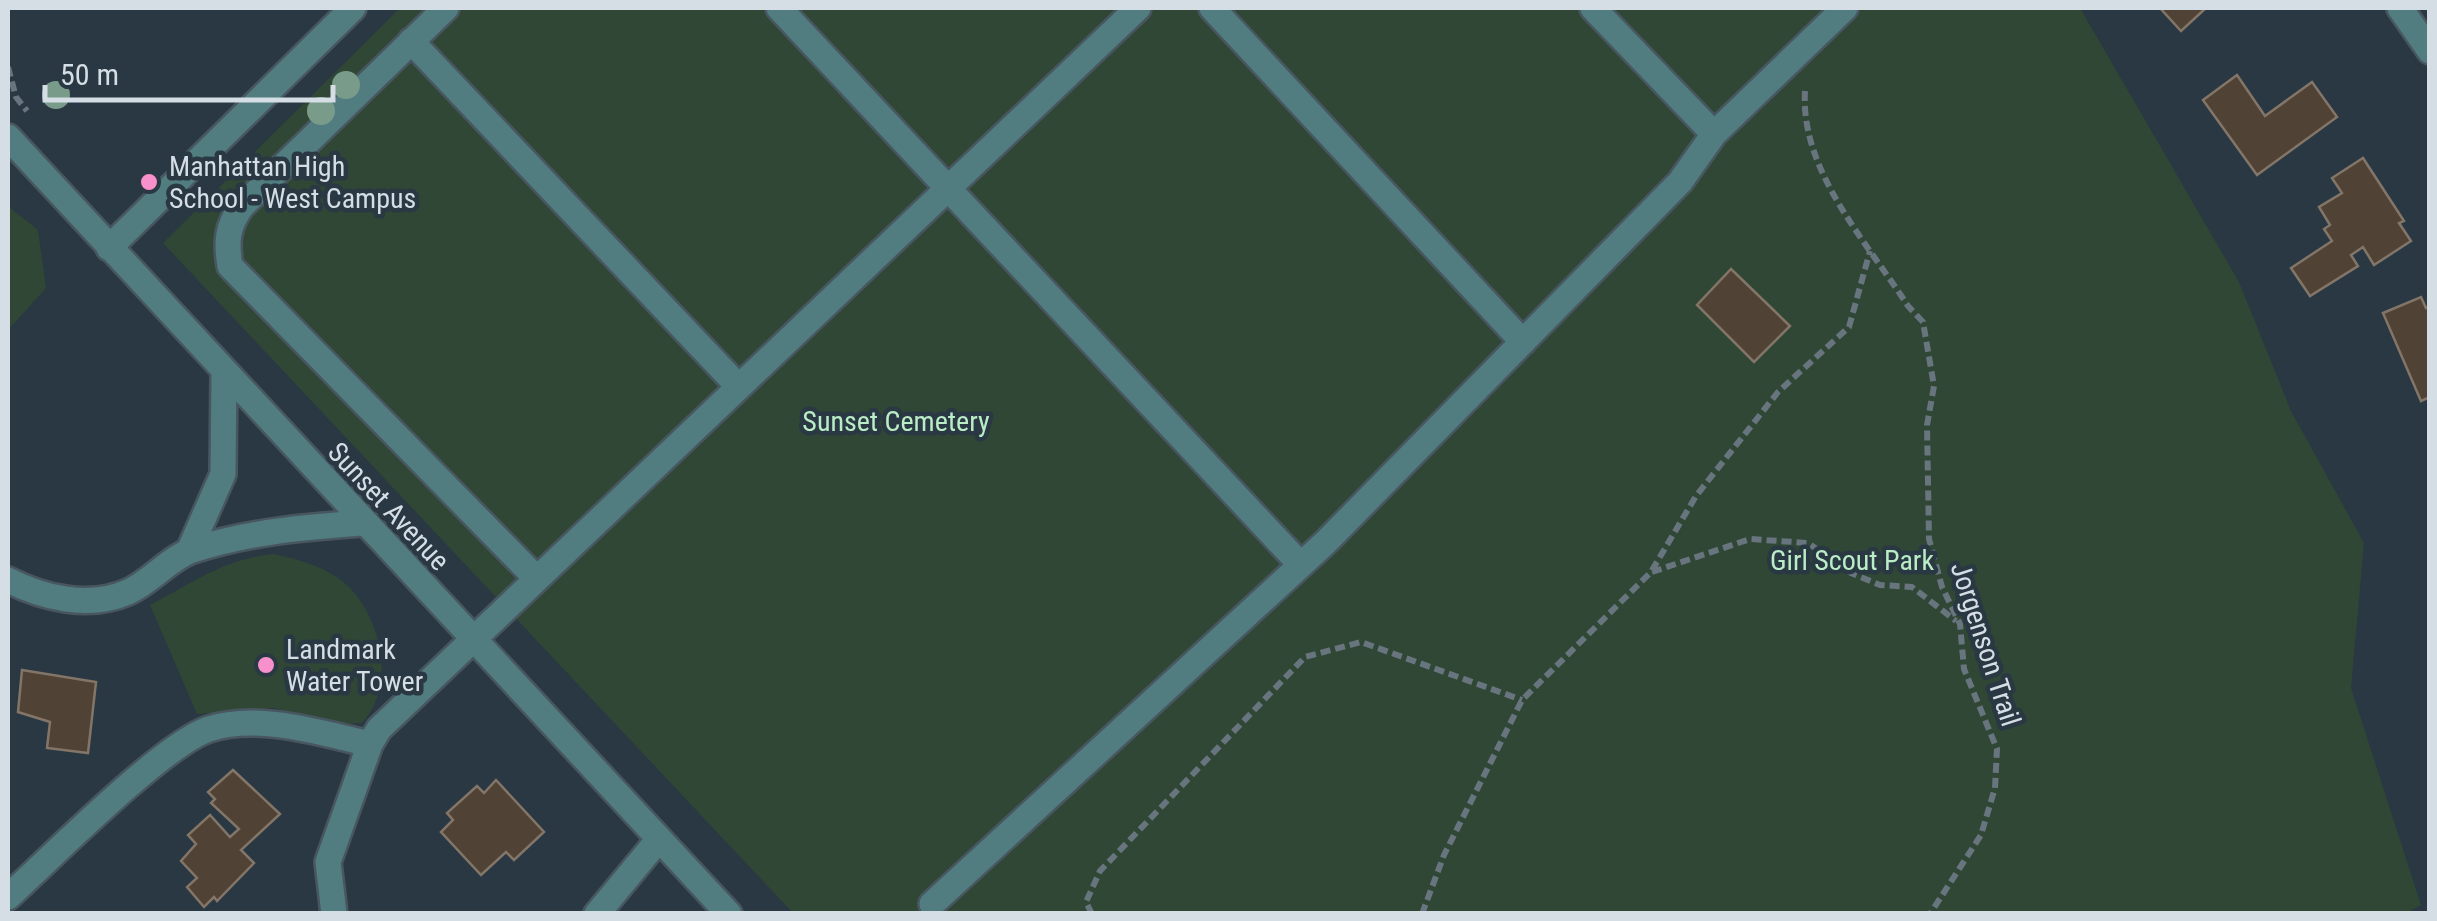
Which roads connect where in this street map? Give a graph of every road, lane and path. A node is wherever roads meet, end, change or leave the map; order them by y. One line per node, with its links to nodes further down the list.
1 (353, 8): 15 (street)
2 (446, 8): 9 (street)
3 (779, 8): 14 (street)
4 (1138, 8): 14 (street)
5 (1212, 8): 17 (street)
6 (1594, 8): 12 (street)
7 (1846, 8): 12 (street)
8 (2400, 8): 10 (street)
9 (411, 41): 19 (street); 24 (street)
10 (2430, 51)
11 (1814, 77): 16 (path, Jorgenson Trail)
12 (1714, 134): 17 (street)
13 (8, 138): 15 (street, Sunset Avenue)
14 (948, 188): 19 (street); 22 (street)
15 (110, 248): 18 (street, Sunset Avenue)
16 (1870, 250): 23 (path); 26 (path, Jorgenson Trail)
17 (1522, 342): 22 (street)
18 (224, 373): 20 (street, Sunset Avenue); 21 (street)
19 (738, 387): 24 (street)
20 (362, 523): 21 (street); 27 (street, Sunset Avenue)
21 (188, 551): 25 (street)
22 (1300, 564): 32 (street)
23 (1651, 572): 26 (path); 28 (path)
24 (536, 579): 27 (street)
25 (8, 580)
26 (1960, 624): 38 (path, Jorgenson Trail)
27 (472, 640): 29 (street); 30 (street, Sunset Avenue)
28 (1522, 700): 36 (path); 37 (path)
29 (370, 744): 31 (street); 33 (street)
30 (658, 838): 34 (street); 35 (street, Sunset Avenue)
31 (8, 897)
32 (932, 904)
33 (334, 914)
34 (598, 914)
35 (729, 914)
36 (1092, 914)
37 (1422, 914)
38 (1930, 914)

